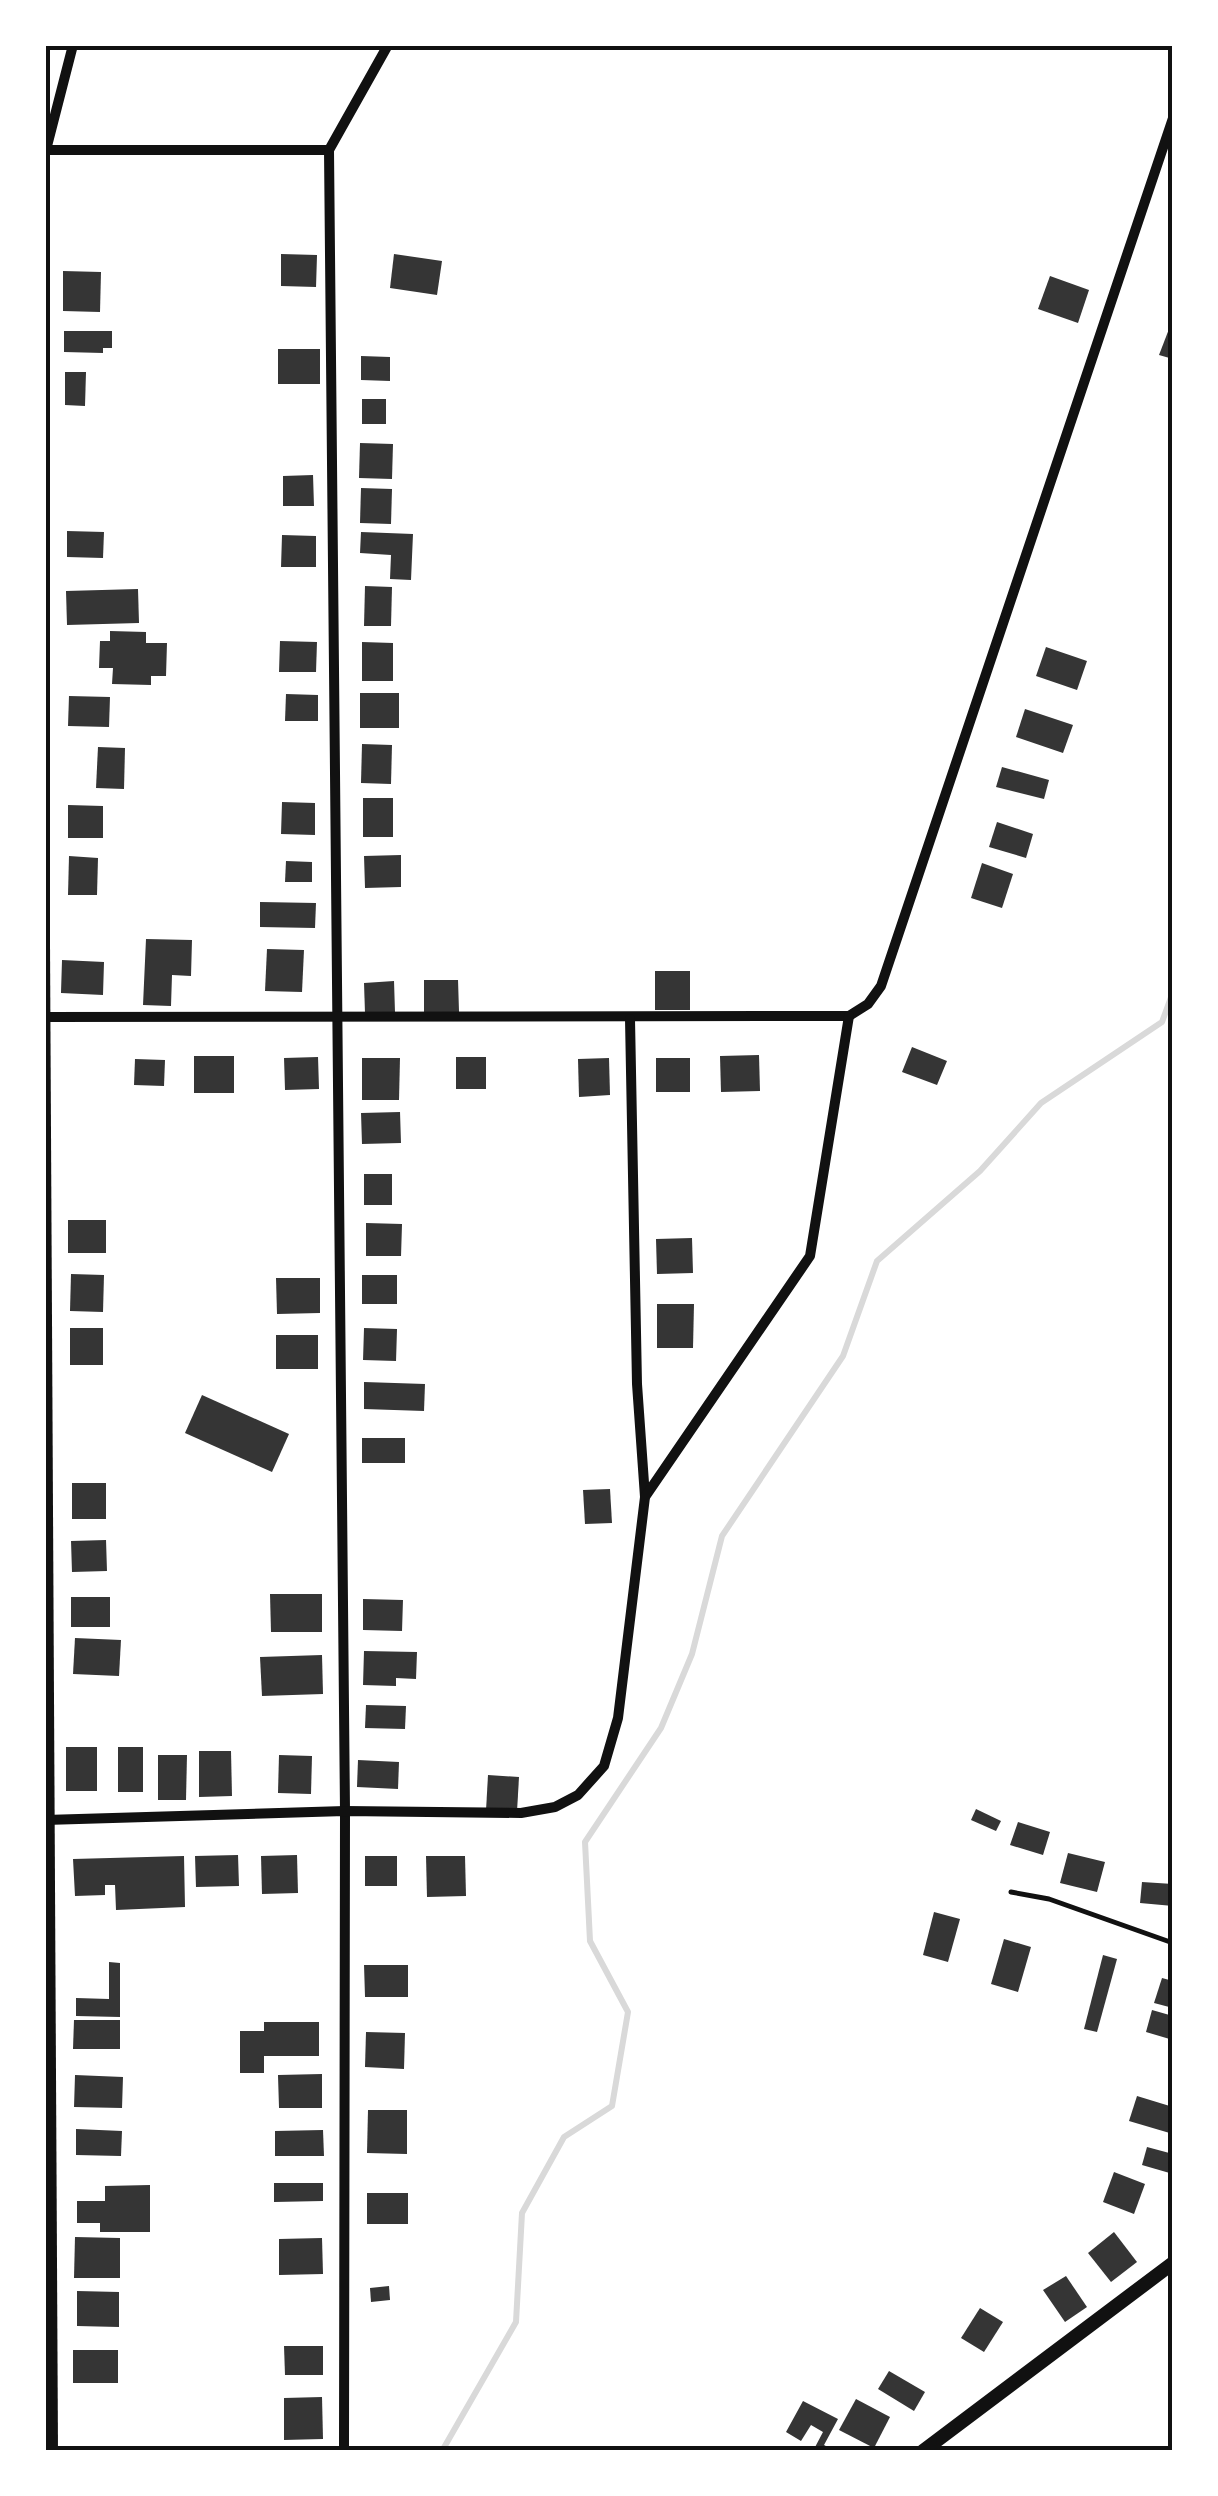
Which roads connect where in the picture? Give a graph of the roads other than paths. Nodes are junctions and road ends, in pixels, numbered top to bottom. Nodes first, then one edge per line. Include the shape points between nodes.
1 (73, 45) edge
2 (388, 45) edge
3 (1173, 118) edge
4 (46, 150) edge
5 (329, 150) junction
6 (45, 943) edge
7 (337, 1015) junction
8 (849, 1016) junction
9 (46, 1017) edge
10 (630, 1018) junction
11 (645, 1497) junction
12 (346, 1811) junction
13 (46, 1820) edge
14 (1011, 1892) dead end
15 (1173, 1943) edge
16 (1173, 2263) edge
17 (53, 2451) edge
18 (344, 2451) edge
19 (923, 2451) edge

1 - 4 street
2 - 5 street
3 - 8 street via 881,986
4 - 5 street
5 - 7 street
6 - 9 street
7 - 9 street
7 - 10 street
7 - 12 street
8 - 10 street
8 - 11 street via 810,1256
9 - 13 street
10 - 11 street via 636,1384
11 - 12 street via 618,1718 604,1766 578,1794 521,1814
12 - 13 street
12 - 18 street
13 - 17 street
14 - 15 lane
16 - 19 main road

